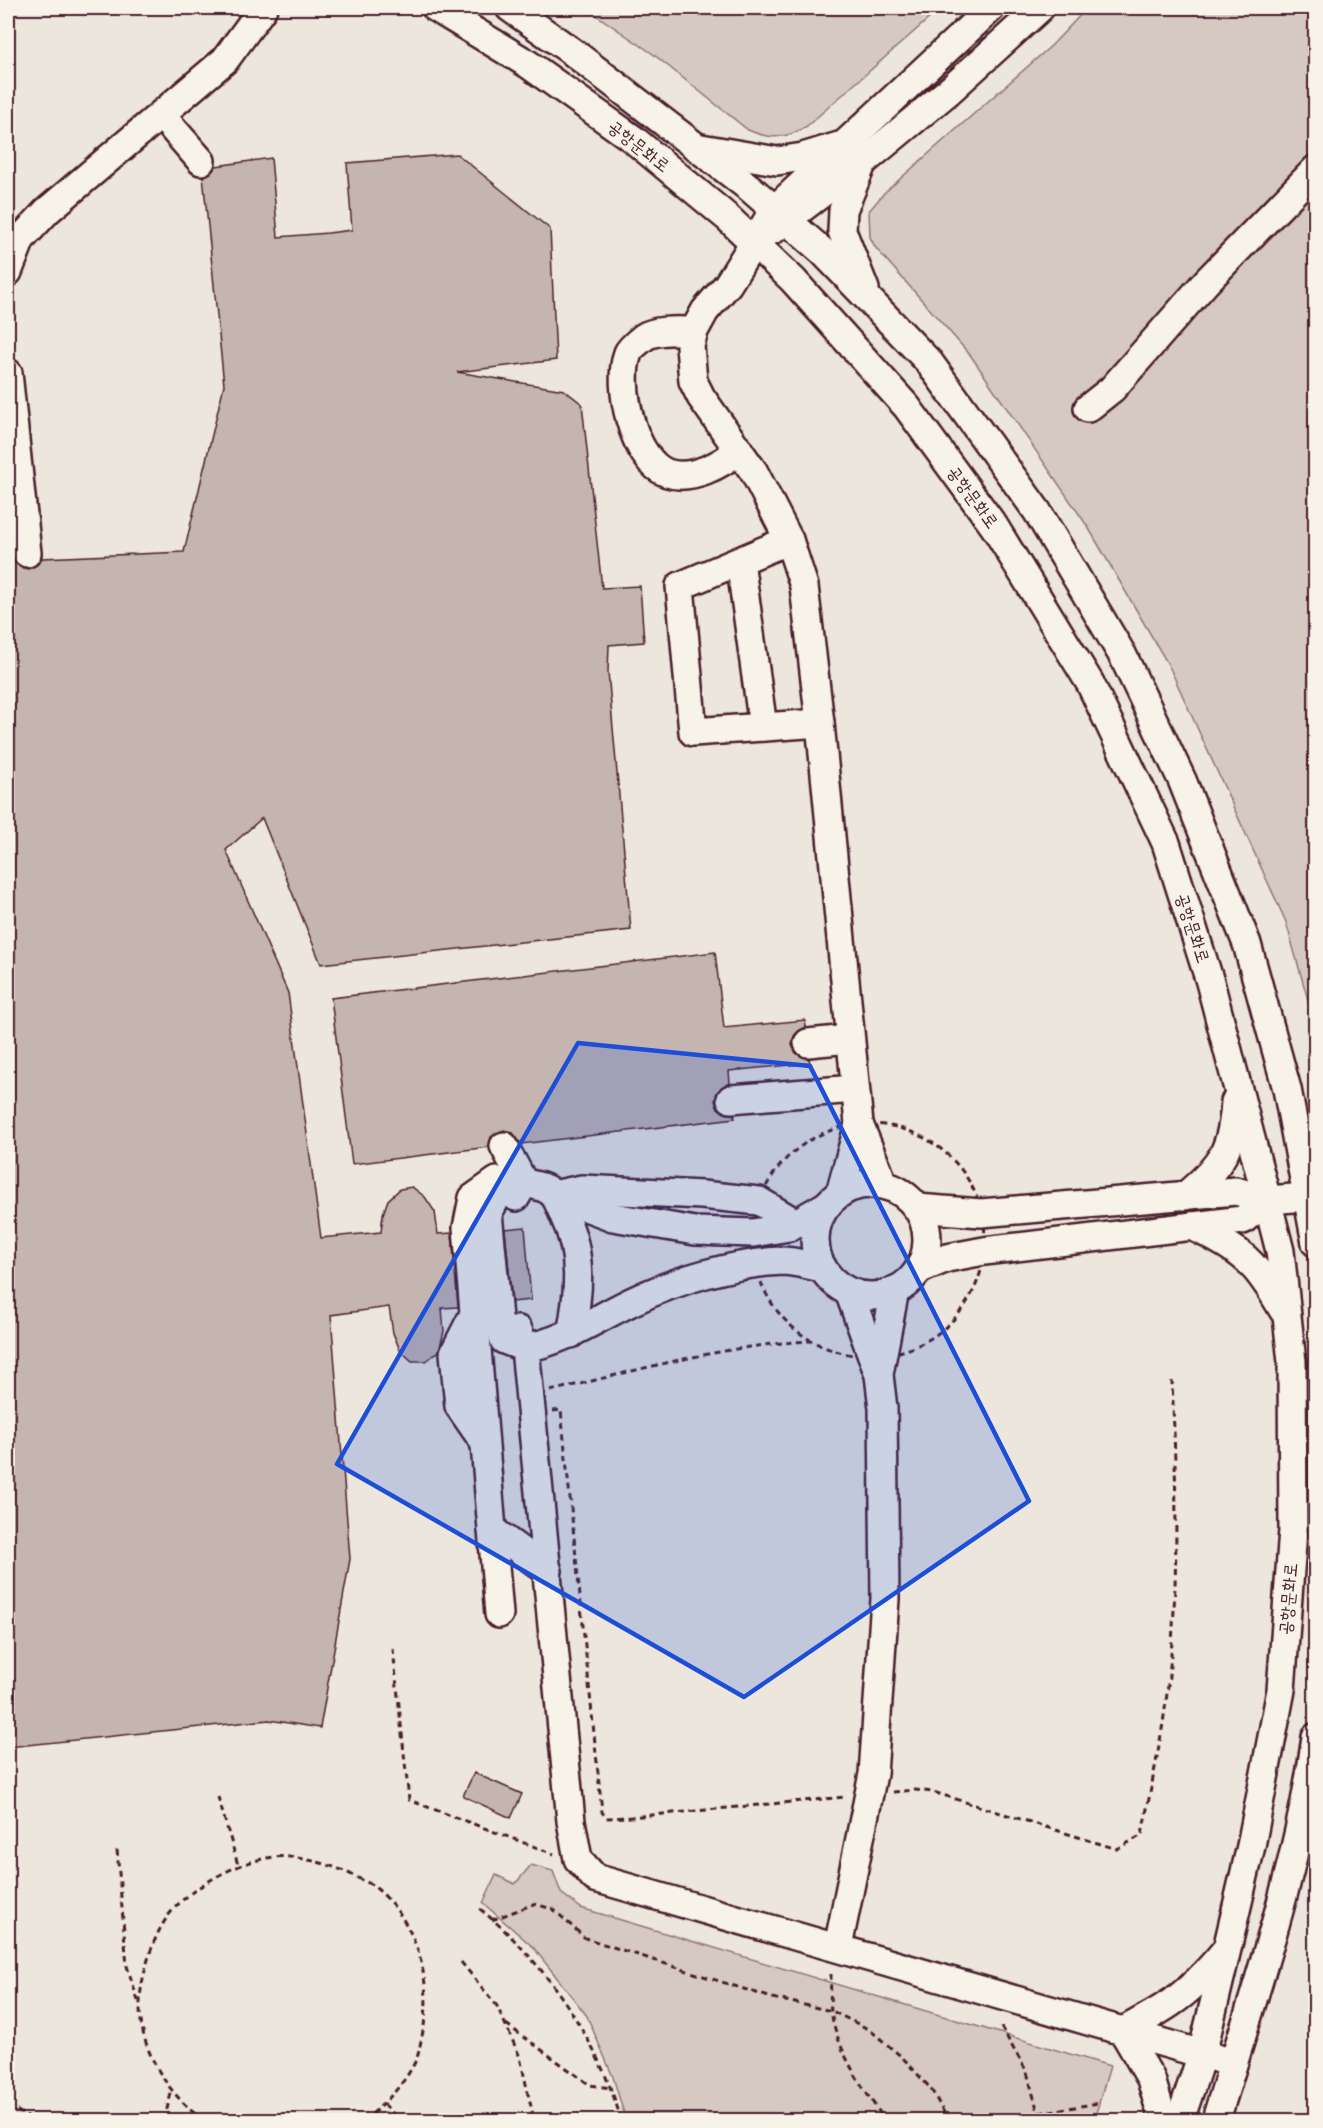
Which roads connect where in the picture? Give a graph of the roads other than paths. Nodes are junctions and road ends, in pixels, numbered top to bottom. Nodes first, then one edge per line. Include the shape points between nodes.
1 (263, 8) edge
2 (436, 8) edge
3 (510, 8) edge
4 (992, 8) edge
5 (1040, 8) edge
6 (161, 115) junction
7 (696, 147) junction
8 (854, 153) junction
9 (201, 160) dead end
10 (1316, 169) edge
11 (780, 216) junction
12 (755, 242) junction
13 (8, 272) edge
14 (870, 301) junction
15 (694, 331) junction
16 (8, 373) edge
17 (14, 404) edge
18 (1088, 408) dead end
19 (739, 450) junction
20 (789, 540) junction
21 (27, 553) dead end
22 (740, 561) junction
23 (820, 723) junction
24 (763, 727) junction
25 (849, 1039) junction
26 (808, 1043) dead end
27 (1236, 1080) junction
28 (855, 1089) junction
29 (731, 1099) dead end
30 (859, 1124) junction
31 (504, 1146) dead end
32 (524, 1183) junction
33 (884, 1185) junction
34 (554, 1195) junction
35 (1185, 1196) junction
36 (1308, 1197) junction
37 (834, 1199) junction
38 (1268, 1200) junction
39 (917, 1208) junction
40 (796, 1223) junction
41 (1192, 1226) junction
42 (1316, 1243) edge
43 (823, 1268) junction
44 (918, 1270) junction
45 (895, 1290) junction
46 (849, 1292) junction
47 (474, 1312) junction
48 (1287, 1317) junction
49 (571, 1334) junction
50 (525, 1348) junction
51 (878, 1362) junction
52 (501, 1537) junction
53 (548, 1571) junction
54 (499, 1614) dead end
55 (1316, 1737) edge
56 (838, 1947) junction
57 (1227, 1949) junction
58 (1123, 2031) junction
59 (1202, 2054) junction
60 (1233, 2064) junction
61 (1163, 2121) edge
62 (1180, 2121) edge
63 (1216, 2121) edge

1 - 6 street via 225,60
2 - 12 street, 공항문화로 via 528,64 633,139
3 - 7 street, 공항문화로
4 - 8 street
5 - 8 street via 950,90
6 - 9 street
6 - 13 street via 47,211 21,239
7 - 8 street via 777,161
7 - 11 street, 공항문화로
8 - 11 street
8 - 14 street via 842,231
10 - 18 street via 1206,282 1112,390
11 - 12 street
11 - 14 street, 공항문화로 via 822,251
12 - 15 street
12 - 27 street, 공항문화로 via 907,407 994,526 1090,683 1166,843
14 - 36 street, 공항문화로 via 929,362 1037,511 1123,656 1182,780 1247,944 1287,1089
15 - 19 street via 690,363 693,381 710,412
15 - 19 street via 646,335 628,351 623,378 625,406 636,436 653,463 666,473 684,476 723,464
16 - 17 street
17 - 21 street
19 - 20 street
20 - 22 street
20 - 23 street via 804,586
22 - 24 street
22 - 24 street via 680,586 693,732 724,741
23 - 24 street
23 - 25 street
25 - 26 street
25 - 28 street
27 - 35 street via 1233,1134 1225,1156 1210,1176
27 - 38 street, 공항문화로
28 - 29 street
28 - 30 street
30 - 33 street
30 - 37 street
31 - 32 street
32 - 34 street via 545,1188
32 - 47 street via 497,1182 473,1198 467,1228
32 - 50 street via 505,1215 516,1324
33 - 37 street via 854,1186
33 - 39 street via 908,1198
34 - 40 street via 614,1217 695,1231 753,1233
34 - 40 street via 582,1190 759,1201
34 - 49 street via 569,1225 577,1256 579,1292
35 - 38 street via 1236,1191
35 - 39 street via 981,1213
36 - 38 street
36 - 42 street, 공항문화로
37 - 40 street
37 - 43 street via 819,1220 815,1236
38 - 41 street via 1243,1220
38 - 48 street, 공항문화로 via 1280,1251
39 - 44 street via 927,1239
41 - 44 street via 984,1251 947,1258
41 - 48 street via 1245,1256
43 - 46 street
43 - 49 street via 784,1261 684,1281 634,1300
44 - 45 street
45 - 46 street via 872,1295
45 - 51 street
46 - 51 street
47 - 52 street via 485,1444
47 - 52 street via 491,1371
48 - 57 street, 공항문화로 via 1292,1362 1293,1530 1281,1690
49 - 50 street
50 - 53 street
51 - 56 street via 885,1599 873,1774
52 - 53 street
52 - 54 street
53 - 56 street via 571,1821 578,1859 595,1878
55 - 60 street via 1309,1783 1274,1928
56 - 58 street
57 - 58 street via 1195,1986 1171,2005
57 - 59 street, 공항문화로
58 - 59 street
58 - 61 street via 1151,2079
59 - 60 street
59 - 62 street, 공항문화로
60 - 63 street

